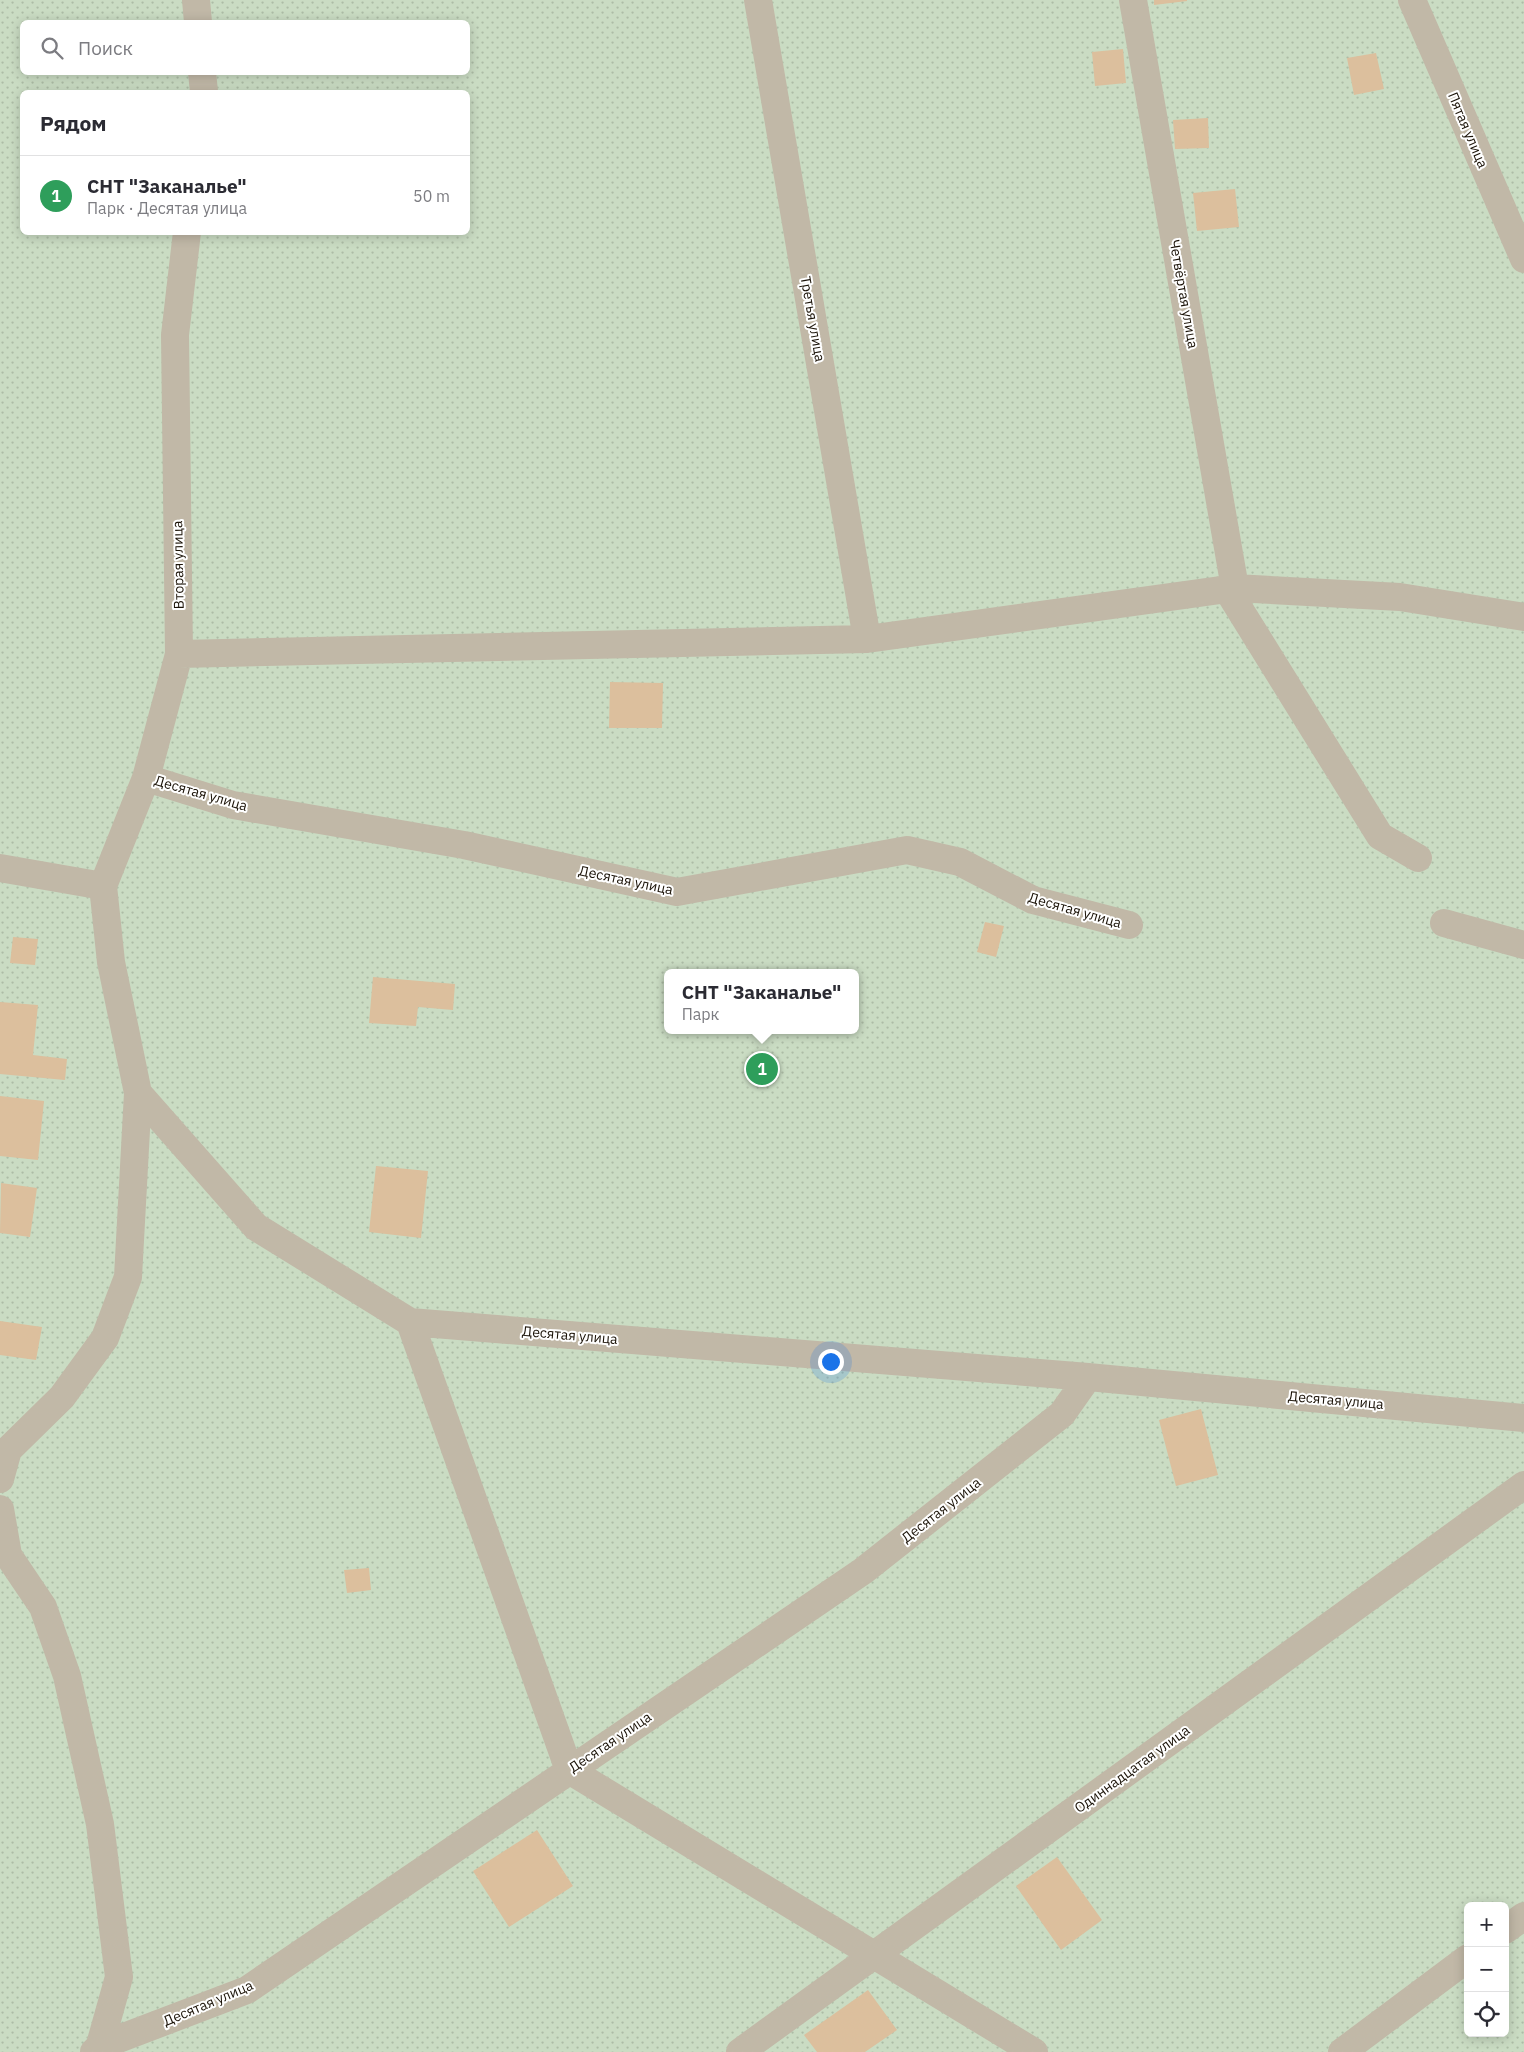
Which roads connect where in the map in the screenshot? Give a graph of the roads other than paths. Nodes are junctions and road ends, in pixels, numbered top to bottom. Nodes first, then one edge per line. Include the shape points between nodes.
1 (196, 0) edge
2 (758, 0) edge
3 (1132, 0) edge
4 (1412, 0) edge
5 (198, 20) edge
6 (202, 75) edge
7 (204, 90) edge
8 (187, 235) edge
9 (1524, 259) edge
10 (1231, 589) junction
11 (1524, 617) edge
12 (867, 639) junction
13 (179, 654) junction
14 (146, 778) junction
15 (1418, 858) dead end
16 (0, 868) edge
17 (103, 886) junction
18 (1444, 923) dead end
19 (1129, 925) dead end
20 (1524, 945) edge
21 (138, 1093) junction
22 (410, 1322) junction
23 (1088, 1377) junction
24 (1524, 1418) edge
25 (0, 1479) edge
26 (1524, 1485) edge
27 (0, 1509) edge
28 (569, 1770) junction
29 (1524, 1916) edge
30 (1509, 1927) edge
31 (874, 1955) junction
32 (1464, 1961) edge
33 (97, 2050) edge
34 (740, 2052) edge
35 (1034, 2052) edge
36 (1342, 2052) edge

1 - 5 street
2 - 12 street, Третья улица
3 - 10 street, Четвёртая улица
4 - 9 street, Пятая улица
6 - 7 street
8 - 13 street, Вторая улица via 175,335
10 - 11 street via 1400,597
10 - 12 street
10 - 15 street via 1380,836
12 - 13 street
13 - 14 street, Вторая улица
14 - 17 street, Вторая улица
14 - 19 street, Десятая улица via 233,805 464,845 676,892 907,850 960,862 1033,900
16 - 17 street
17 - 21 street via 111,962
18 - 20 street
21 - 22 street via 256,1227
21 - 25 street via 128,1277 105,1338 62,1397 8,1450
22 - 23 street, Десятая улица
22 - 28 street
23 - 24 street, Десятая улица
23 - 28 street, Десятая улица via 1062,1414 863,1571
26 - 31 street, Одиннадцатая улица
27 - 33 street via 8,1555 43,1606 67,1676 100,1824 119,1977
28 - 31 street
28 - 33 street, Десятая улица via 247,1990
29 - 30 street
31 - 34 street, Одиннадцатая улица
31 - 35 street
32 - 36 street

